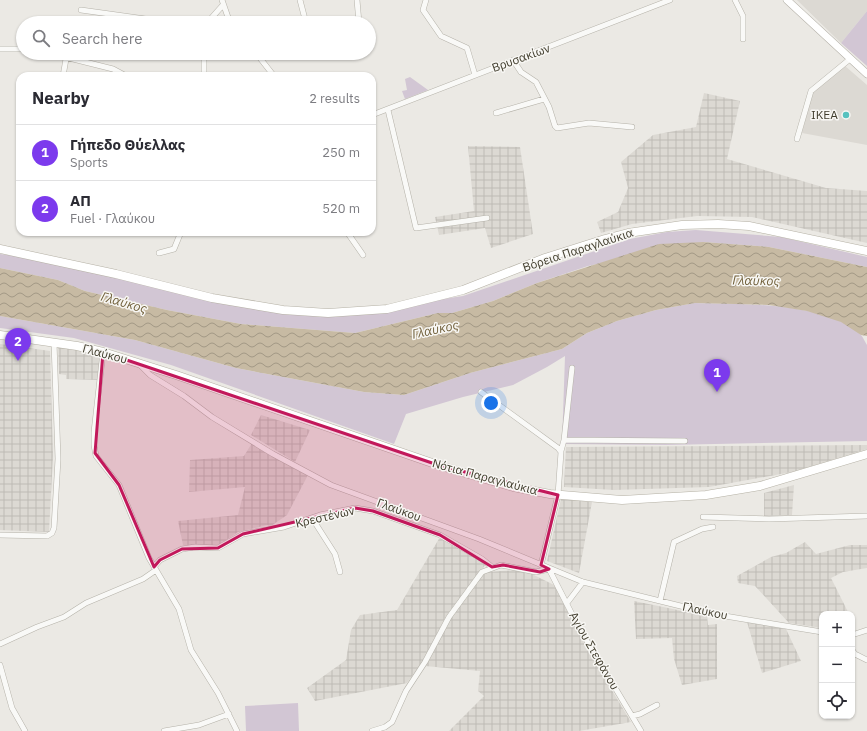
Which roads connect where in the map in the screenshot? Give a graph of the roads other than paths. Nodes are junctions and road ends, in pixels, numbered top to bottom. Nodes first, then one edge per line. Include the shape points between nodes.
1 (300, 0) edge
2 (357, 0) edge
3 (426, 0) edge
4 (670, 0) edge
5 (735, 0) edge
6 (787, 0) edge
7 (223, 2) edge
8 (81, 10) dead end
9 (124, 16) edge
10 (212, 16) edge
11 (228, 16) edge
12 (304, 16) edge
13 (358, 16) edge
14 (743, 39) dead end
15 (0, 49) edge
16 (16, 49) edge
17 (850, 59) junction
18 (66, 60) edge
19 (71, 60) edge
20 (204, 60) edge
21 (261, 60) edge
22 (513, 60) junction
23 (64, 72) edge
24 (119, 72) edge
25 (204, 72) edge
26 (271, 72) edge
27 (867, 74) edge
28 (475, 75) junction
29 (544, 99) junction
30 (388, 110) junction
31 (496, 113) dead end
32 (376, 114) edge
33 (632, 127) dead end
34 (797, 139) dead end
35 (487, 218) dead end
36 (179, 236) edge
37 (350, 236) edge
38 (0, 249) edge
39 (867, 251) edge
40 (159, 253) dead end
41 (363, 255) dead end
42 (0, 335) edge
43 (54, 342) junction
44 (103, 352) junction
45 (136, 362) junction
46 (572, 368) dead end
47 (481, 392) dead end
48 (564, 440) junction
49 (685, 441) dead end
50 (561, 451) junction
51 (867, 454) edge
52 (558, 495) junction
53 (867, 516) edge
54 (703, 517) dead end
55 (312, 518) junction
56 (713, 527) dead end
57 (0, 535) edge
58 (541, 565) junction
59 (492, 567) junction
60 (155, 568) junction
61 (549, 569) junction
62 (340, 572) dead end
63 (582, 582) junction
64 (660, 601) junction
65 (567, 603) junction
66 (867, 630) edge
67 (819, 632) edge
68 (855, 634) edge
69 (0, 644) edge
70 (855, 654) edge
71 (867, 660) edge
72 (0, 665) edge
73 (657, 705) dead end
74 (229, 714) junction
75 (632, 716) junction
76 (25, 731) edge
77 (164, 731) edge
78 (237, 731) edge
79 (372, 731) edge
80 (641, 731) edge

1 - 12 street
2 - 13 street
3 - 28 street via 423,10 441,36 467,48
4 - 22 street, Βρυσακίων
5 - 14 street via 743,16
6 - 17 main road
7 - 10 street
7 - 11 street
8 - 9 street
15 - 16 street
17 - 27 main road
17 - 34 street via 811,91
18 - 23 street
19 - 24 street
20 - 25 street
21 - 26 street
22 - 28 street, Βρυσακίων
22 - 29 street via 521,72 536,82
28 - 30 street, Βρυσακίων
29 - 31 street
29 - 33 street via 558,128 589,123
30 - 32 street, Βρυσακίων
30 - 35 street via 416,228
36 - 40 street via 174,249
37 - 41 street
38 - 39 main road, Βόρεια Παραγλαύκια via 212,298 276,309 328,313 387,309 462,290 545,258 605,239 682,225 749,226
42 - 43 main road, Γλαύκου
43 - 44 main road, Γλαύκου
43 - 57 street via 58,459 54,528 47,536
44 - 45 main road, Γλαύκου
44 - 60 street via 94,432 95,453 119,485
45 - 52 main road, Νότια Παραγλαύκια via 442,466 513,487
45 - 58 street, Γλαύκου via 150,376 184,396 212,417 321,481 480,538
46 - 48 street
47 - 50 street
48 - 49 street
48 - 50 street
50 - 52 street
51 - 52 main road, Νότια Παραγλαύκια via 760,486 706,495 622,500
52 - 58 street
53 - 54 street via 769,519
55 - 59 street, Κρεστένων via 356,508 373,510 440,535
55 - 60 street, Κρεστένων via 284,527 243,534 218,548 195,547 178,550 160,560
55 - 62 street via 335,554
56 - 64 street via 702,529 674,542
58 - 61 street, Γλαύκου
59 - 61 street via 512,566 536,572
59 - 79 street via 482,572 449,617 406,691 392,722
60 - 69 street, Κρεστένων via 143,578 86,603 61,619 36,627
60 - 74 street via 180,612 191,650
61 - 63 street, Γλαύκου
61 - 65 street, Αγίου Στεφάνου
63 - 64 street, Γλαύκου
63 - 65 street
64 - 67 street, Γλαύκου via 713,614
65 - 75 street, Αγίου Στεφάνου
66 - 68 street
70 - 71 street
72 - 76 street via 12,708
73 - 75 street
74 - 77 street via 199,725
74 - 78 street
75 - 80 street, Αγίου Στεφάνου

